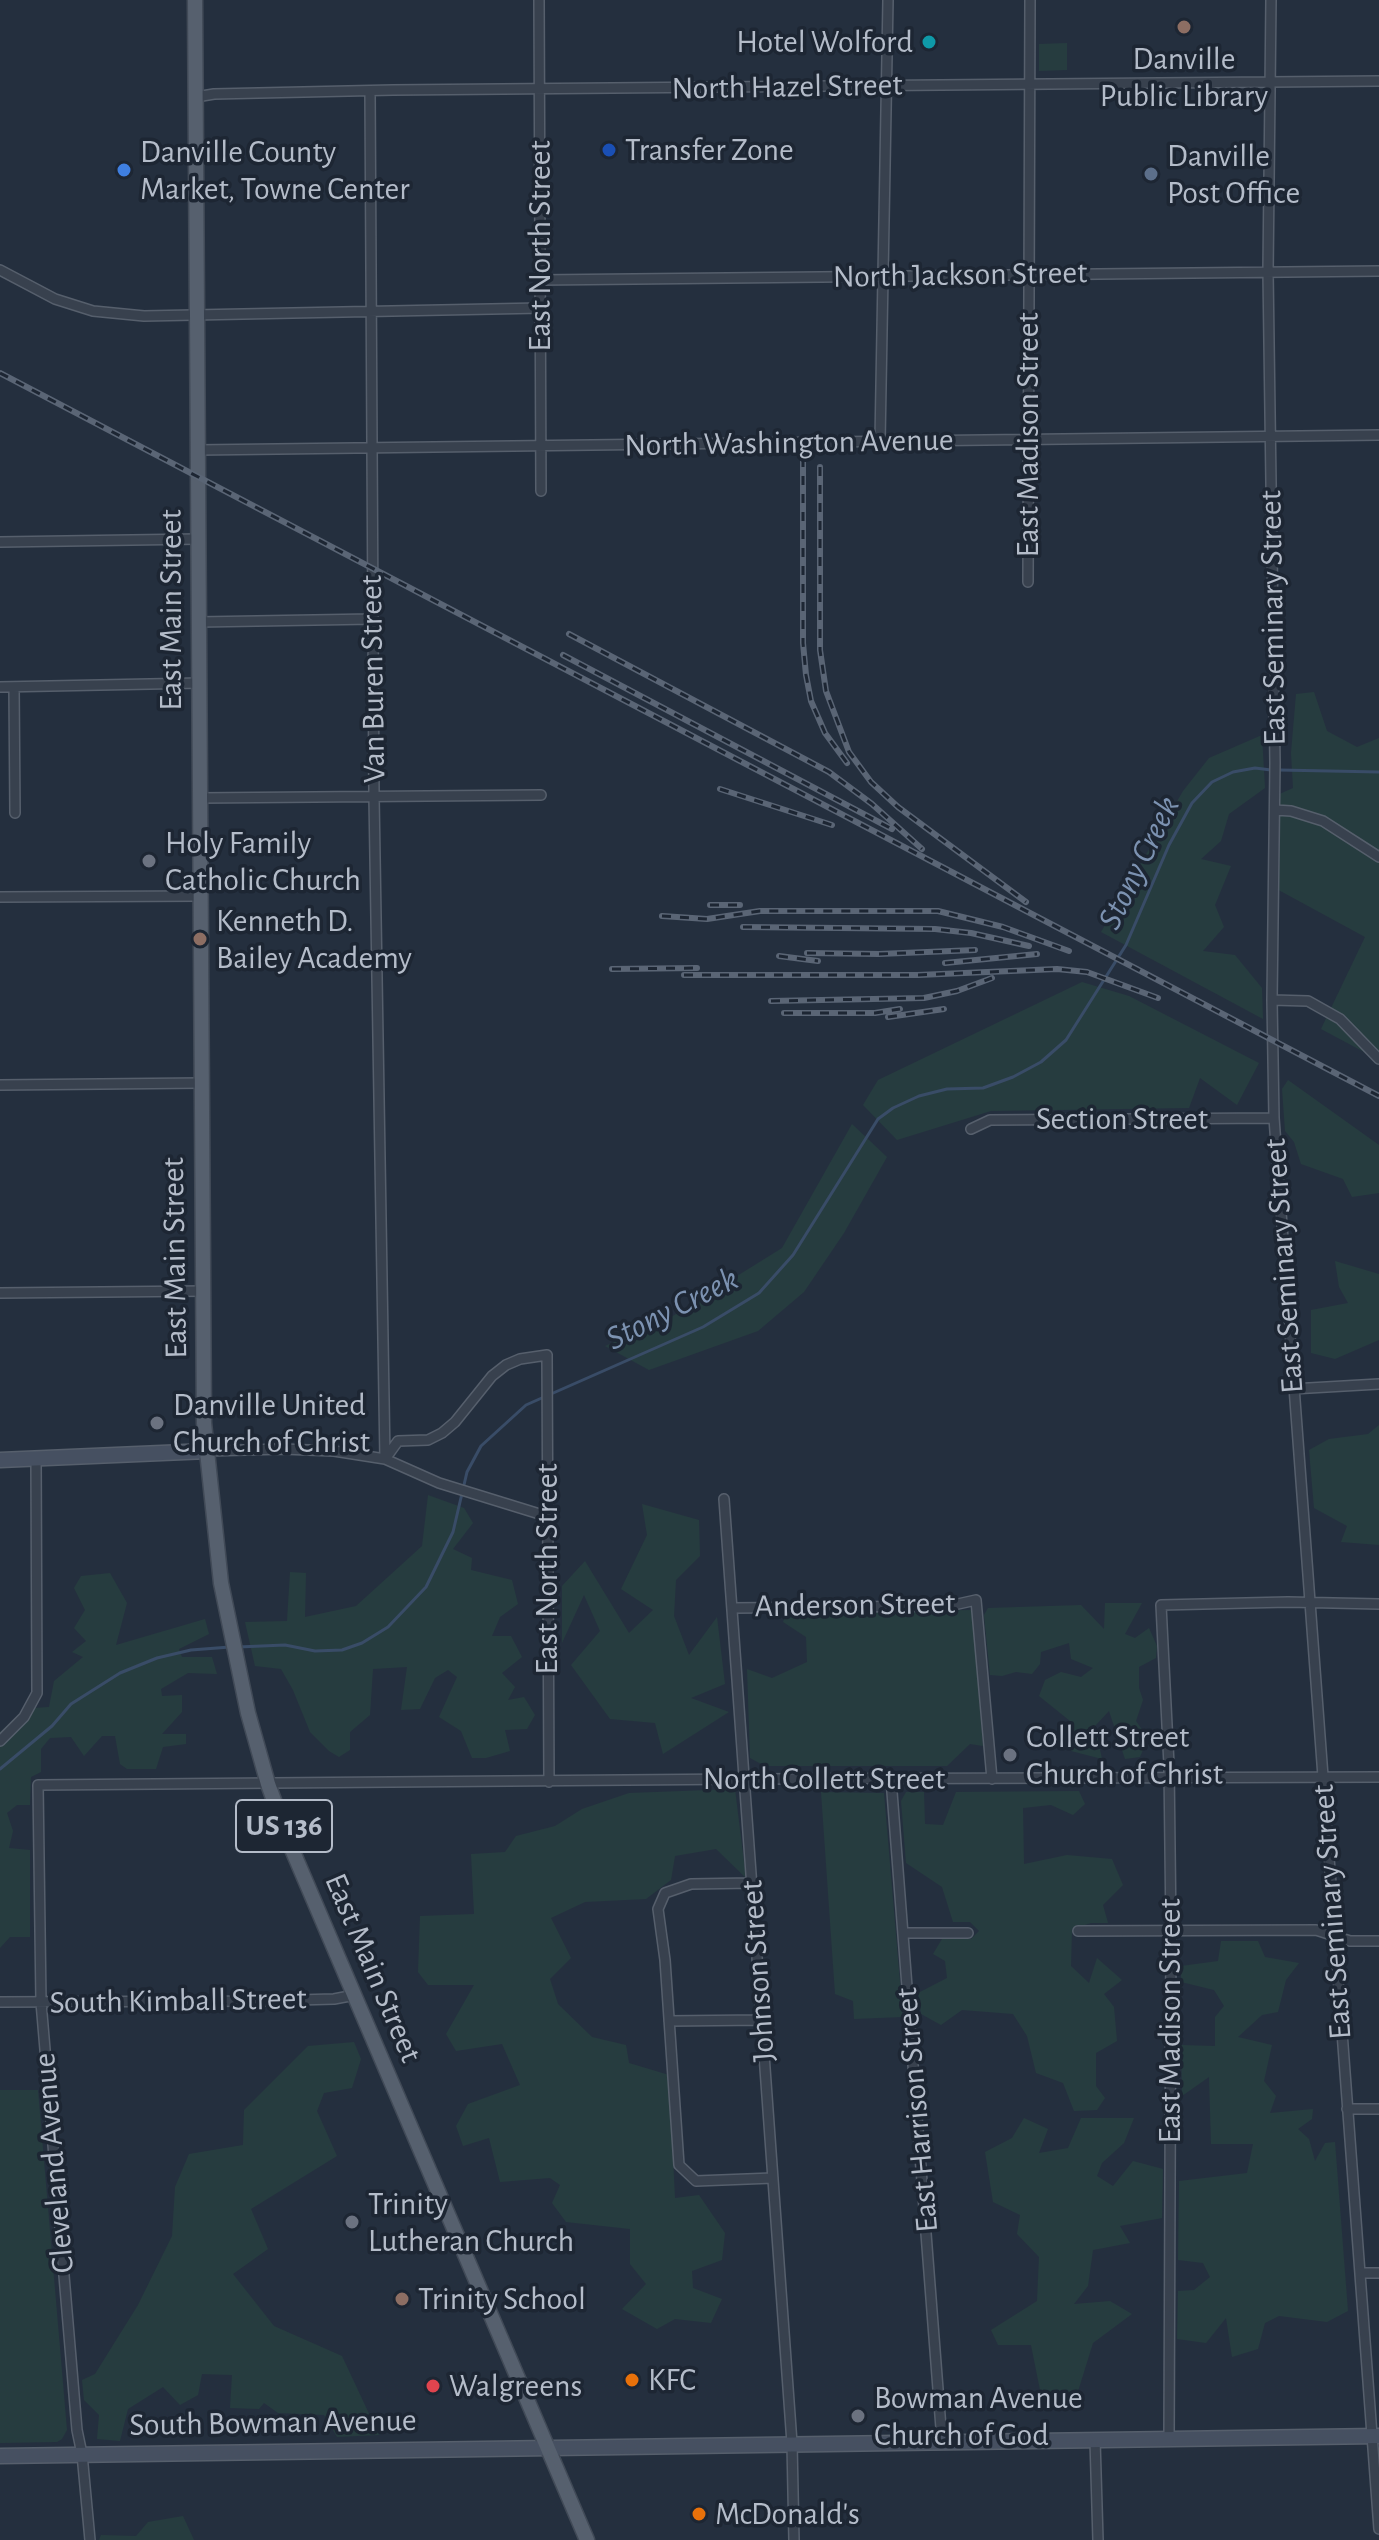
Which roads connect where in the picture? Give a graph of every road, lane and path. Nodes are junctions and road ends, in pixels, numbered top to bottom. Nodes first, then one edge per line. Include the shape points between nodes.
1 (195, 0) edge
2 (539, 0) edge
3 (888, 0) edge
4 (1030, 0) edge
5 (1271, 0) edge
6 (1379, 81) edge
7 (1271, 83) junction
8 (886, 85) junction
9 (1030, 85) junction
10 (540, 89) junction
11 (370, 91) junction
12 (196, 97) junction
13 (0, 270) edge
14 (1379, 271) edge
15 (1268, 272) junction
16 (1029, 275) junction
17 (883, 276) junction
18 (541, 280) junction
19 (541, 308) junction
20 (371, 312) junction
21 (198, 314) junction
22 (1379, 435) edge
23 (1270, 436) junction
24 (1028, 440) junction
25 (880, 441) junction
26 (541, 445) junction
27 (371, 446) junction
28 (198, 450) junction
29 (541, 491) dead end
30 (198, 539) junction
31 (0, 542) edge
32 (1028, 582) dead end
33 (372, 619) junction
34 (199, 622) junction
35 (200, 683) junction
36 (0, 687) edge
37 (14, 687) junction
38 (541, 795) dead end
39 (374, 797) junction
40 (200, 798) junction
41 (1275, 810) junction
42 (15, 813) dead end
43 (1379, 857) edge
44 (201, 896) junction
45 (0, 897) edge
46 (1272, 1000) junction
47 (1379, 1059) edge
48 (202, 1083) junction
49 (0, 1085) edge
50 (1274, 1118) junction
51 (971, 1129) dead end
52 (204, 1291) junction
53 (0, 1293) edge
54 (1379, 1384) edge
55 (1292, 1389) junction
56 (208, 1451) junction
57 (36, 1459) junction
58 (385, 1459) junction
59 (0, 1460) edge
60 (724, 1499) dead end
61 (546, 1516) junction
62 (1309, 1604) junction
63 (1379, 1604) edge
64 (733, 1608) junction
65 (0, 1741) edge
66 (1322, 1777) junction
67 (1379, 1777) edge
68 (1169, 1778) junction
69 (744, 1779) junction
70 (891, 1779) junction
71 (992, 1779) junction
72 (549, 1782) junction
73 (268, 1784) junction
74 (38, 1785) joint
75 (752, 1883) junction
76 (1078, 1931) dead end
77 (1171, 1931) junction
78 (903, 1933) junction
79 (968, 1933) dead end
80 (1334, 1936) junction
81 (1379, 1941) edge
82 (355, 1995) junction
83 (0, 2002) edge
84 (41, 2002) junction
85 (761, 2020) junction
86 (669, 2021) junction
87 (1347, 2109) junction
88 (1379, 2109) edge
89 (773, 2178) junction
90 (1360, 2273) junction
91 (1379, 2273) edge
92 (1376, 2436) edge
93 (1169, 2438) junction
94 (1095, 2440) junction
95 (942, 2441) junction
96 (792, 2443) junction
97 (547, 2448) junction
98 (82, 2454) junction
99 (0, 2456) edge
100 (1379, 2529) edge
101 (90, 2540) edge
102 (587, 2540) edge
103 (794, 2540) edge
104 (1098, 2540) edge

1 - 12 main road, East Main Street / US 136
2 - 10 street, East North Street
3 - 8 street
4 - 9 street, East Madison Street
5 - 7 street, East Seminary Street
6 - 7 street, North Hazel Street
7 - 9 street, North Hazel Street
7 - 15 street, East Seminary Street
8 - 9 street, North Hazel Street
8 - 10 street, North Hazel Street
8 - 17 street
9 - 16 street, East Madison Street
10 - 11 street, North Hazel Street
10 - 18 street, East North Street
11 - 12 street, North Hazel Street
11 - 20 street, Van Buren Street
12 - 21 main road, East Main Street / US 136
13 - 21 street via 55,299 93,311
14 - 15 street, North Jackson Street
15 - 16 street, North Jackson Street
15 - 23 street, East Seminary Street
16 - 17 street, North Jackson Street
16 - 24 street, East Madison Street
17 - 18 street, North Jackson Street
17 - 25 street
18 - 19 street, East North Street
19 - 20 street
19 - 26 street, East North Street
20 - 21 street
20 - 27 street, Van Buren Street
21 - 28 main road, East Main Street / US 136
22 - 23 street, North Washington Avenue
23 - 24 street, North Washington Avenue
23 - 41 street, East Seminary Street
24 - 25 street, North Washington Avenue
24 - 32 street, East Madison Street
25 - 26 street, North Washington Avenue
26 - 27 street, North Washington Avenue
26 - 29 street, East North Street
27 - 28 street, North Washington Avenue
27 - 33 street, Van Buren Street
28 - 30 main road, East Main Street / US 136
30 - 31 street
30 - 34 main road, East Main Street / US 136
33 - 34 street
33 - 39 street, Van Buren Street
34 - 35 main road, East Main Street / US 136
35 - 37 street
35 - 40 main road, East Main Street / US 136
36 - 37 street
37 - 42 street
38 - 39 street
39 - 40 street
39 - 58 street, Van Buren Street
40 - 44 main road, East Main Street / US 136
41 - 43 street via 1323,821
41 - 46 street, East Seminary Street
44 - 45 street
44 - 48 main road, East Main Street / US 136
46 - 47 street via 1308,1001 1340,1019
46 - 50 street, East Seminary Street
48 - 49 street
48 - 52 main road, East Main Street / US 136
50 - 51 street, Section Street via 990,1120
50 - 55 street, East Seminary Street
52 - 53 street
52 - 56 main road, East Main Street / US 136
54 - 55 street
55 - 62 street, East Seminary Street
56 - 57 street
56 - 58 street via 321,1450
56 - 73 main road, East Main Street / US 136 via 228,1624
57 - 59 street
57 - 65 street via 37,1693 24,1717
58 - 61 street via 439,1483
58 - 61 street, East North Street via 398,1441 428,1440 442,1433 506,1365 547,1355
60 - 64 street, Johnson Street
61 - 72 street, East North Street
62 - 63 street
62 - 66 street, East Seminary Street
62 - 68 street, East Madison Street via 1161,1605
64 - 69 street, Johnson Street
64 - 71 street, Anderson Street via 949,1606 976,1600
66 - 67 street, North Collett Street
66 - 68 street, North Collett Street
66 - 80 street, East Seminary Street
68 - 71 street, North Collett Street
68 - 77 street, East Madison Street
69 - 70 street, North Collett Street
69 - 72 street, North Collett Street
69 - 75 street, Johnson Street
70 - 71 street, North Collett Street
70 - 78 street, East Harrison Street
72 - 73 street, North Collett Street
73 - 74 street, North Collett Street
73 - 82 main road, East Main Street / US 136
74 - 84 street, Cleveland Avenue
75 - 85 street, Johnson Street
75 - 86 street via 691,1884 665,1893 658,1909
76 - 77 street
77 - 80 street via 1316,1930
77 - 93 street, East Madison Street
78 - 79 street
78 - 95 street, East Harrison Street
80 - 81 street
80 - 87 street, East Seminary Street
82 - 84 street, South Kimball Street via 320,2000
82 - 97 main road, East Main Street / US 136
83 - 84 street, South Kimball Street
84 - 98 street, Cleveland Avenue
85 - 86 street
85 - 89 street, Johnson Street
86 - 89 street via 679,2165 696,2181
87 - 88 street
87 - 90 street, East Seminary Street
89 - 96 street, Johnson Street
90 - 91 street
90 - 92 street, East Seminary Street
92 - 93 street, South Bowman Avenue
92 - 100 street, East Seminary Street
93 - 94 street, South Bowman Avenue
94 - 95 street, South Bowman Avenue
94 - 104 street
95 - 96 street, South Bowman Avenue
96 - 97 street, South Bowman Avenue
96 - 103 street, Johnson Street
97 - 98 street, South Bowman Avenue
97 - 102 main road, East Main Street / US 136
98 - 99 street, South Bowman Avenue
98 - 101 street, Cleveland Avenue

